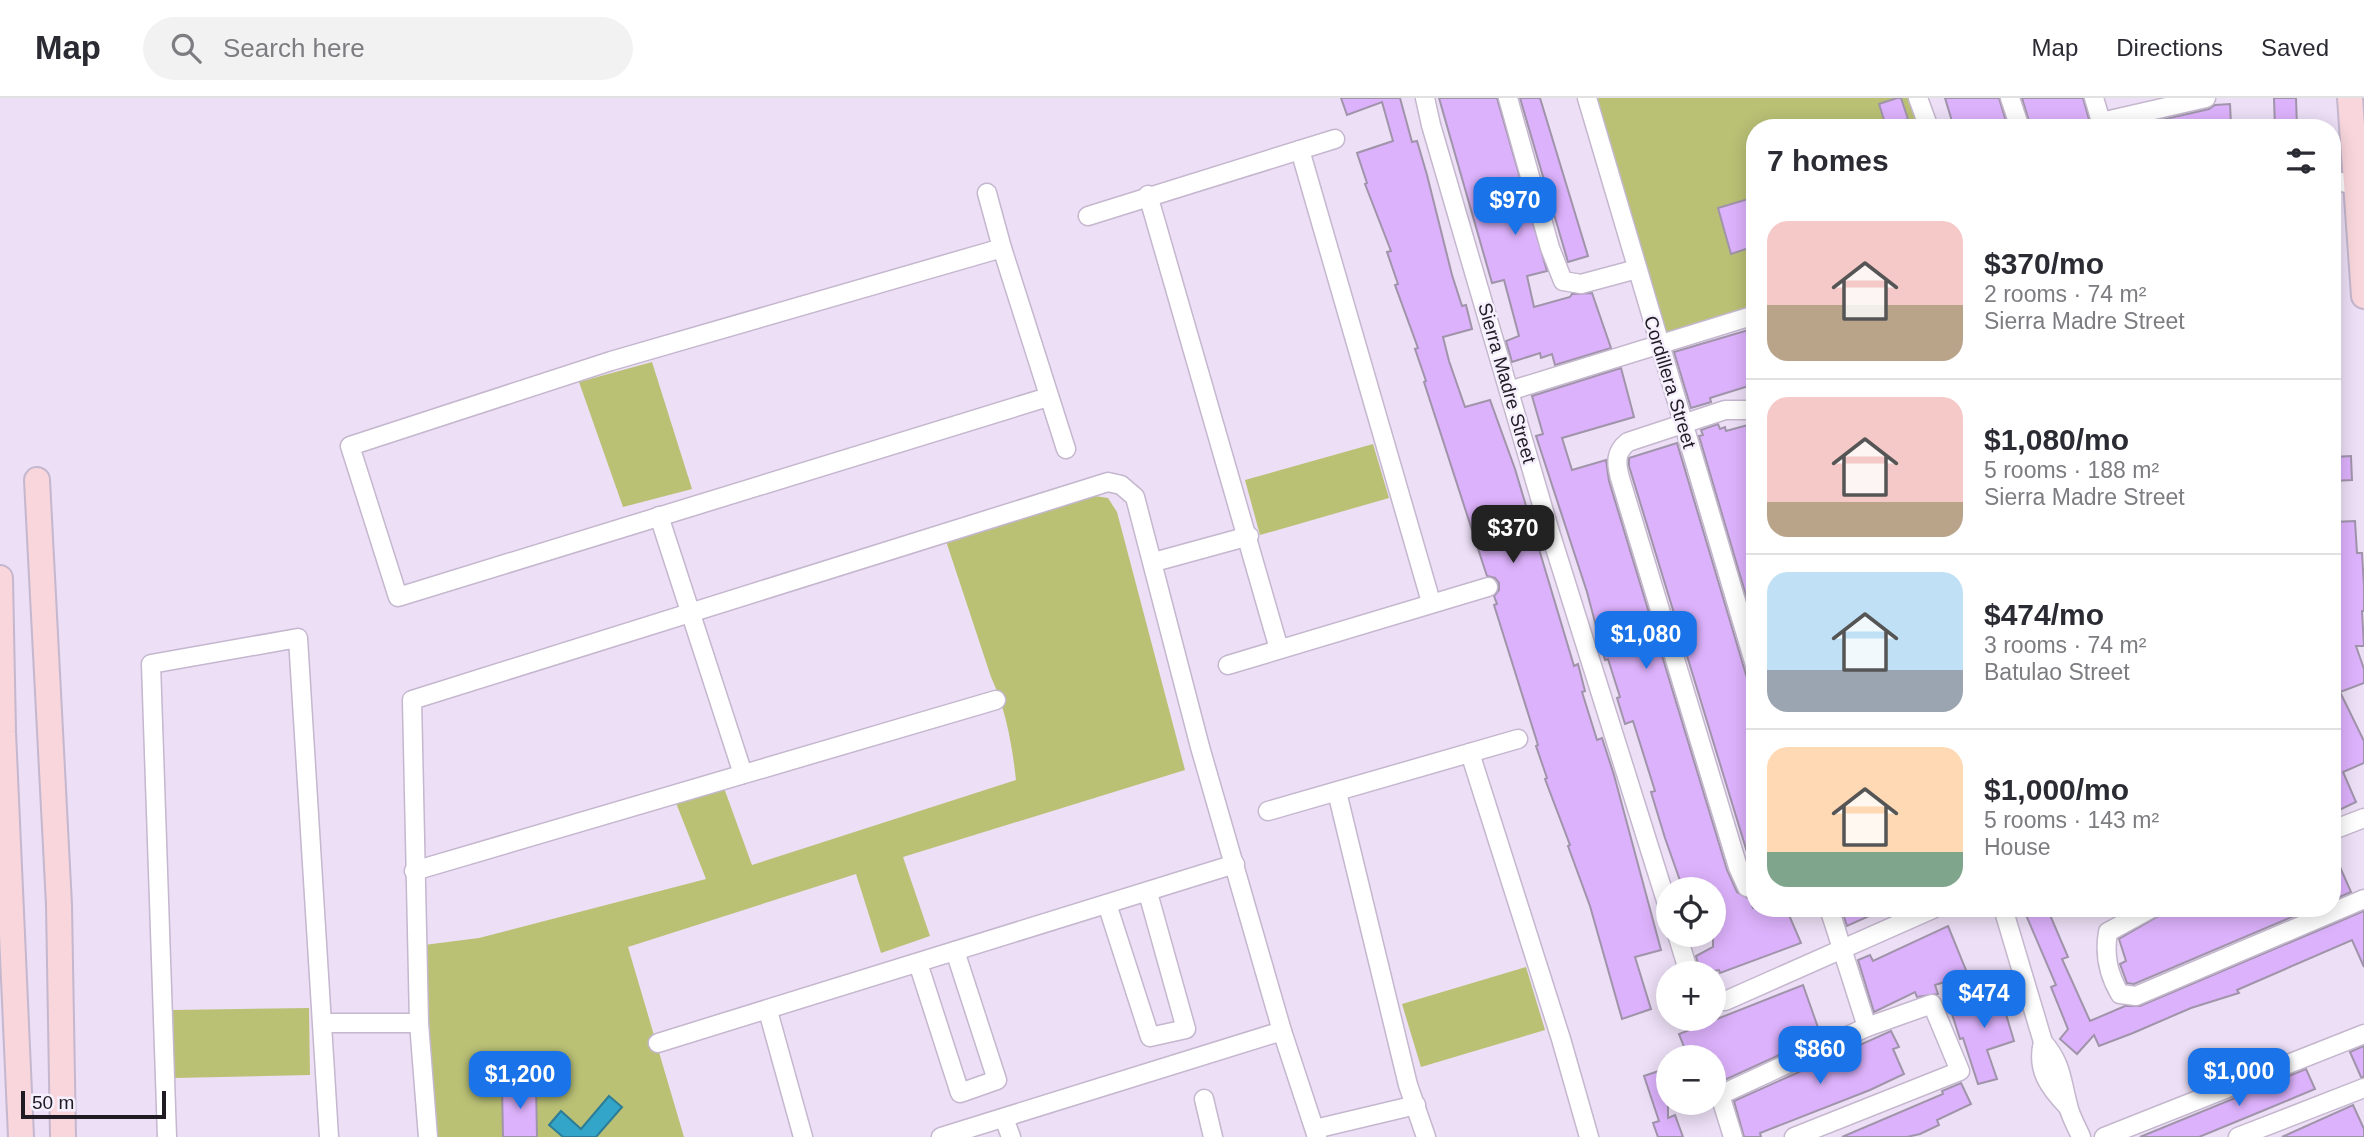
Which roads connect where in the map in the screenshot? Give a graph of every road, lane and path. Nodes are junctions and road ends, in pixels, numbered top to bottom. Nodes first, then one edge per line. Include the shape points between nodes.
1 (1425, 98) edge
2 (1508, 98) edge
3 (1587, 98) edge
4 (1918, 98) edge
5 (2010, 98) edge
6 (2094, 98) edge
7 (2206, 98) edge
8 (2350, 98) edge
9 (1925, 119) edge
10 (2017, 119) edge
11 (2100, 119) edge
12 (2125, 119) edge
13 (1335, 139) dead end
14 (1300, 150) junction
15 (2344, 183) edge
16 (987, 193) dead end
17 (1148, 195) junction
18 (1088, 216) dead end
19 (1002, 248) junction
20 (1637, 269) junction
21 (2364, 296) edge
22 (1746, 317) edge
23 (1659, 346) junction
24 (1509, 391) junction
25 (1048, 397) junction
26 (1746, 410) edge
27 (1683, 424) junction
28 (1066, 449) dead end
29 (37, 480) dead end
30 (659, 516) junction
31 (1249, 536) junction
32 (1154, 562) junction
33 (0, 578) edge
34 (1488, 587) dead end
35 (1431, 602) junction
36 (692, 613) junction
37 (1746, 635) edge
38 (1279, 649) junction
39 (1228, 665) dead end
40 (996, 700) dead end
41 (1518, 739) dead end
42 (1471, 753) junction
43 (743, 774) junction
44 (1337, 792) junction
45 (1268, 811) dead end
46 (2364, 818) edge
47 (2341, 827) edge
48 (1235, 864) junction
49 (414, 871) junction
50 (1659, 877) edge
51 (1746, 883) edge
52 (1148, 893) junction
53 (2364, 899) edge
54 (1107, 904) junction
55 (2341, 909) edge
56 (1832, 917) edge
57 (1916, 917) edge
58 (2006, 917) edge
59 (2136, 917) edge
60 (2322, 917) edge
61 (955, 951) junction
62 (1842, 951) junction
63 (918, 963) junction
64 (1726, 1001) edge
65 (768, 1011) junction
66 (323, 1023) junction
67 (419, 1023) junction
68 (1867, 1027) junction
69 (1282, 1031) junction
70 (2364, 1034) edge
71 (658, 1044) dead end
72 (2364, 1088) edge
73 (1203, 1100) dead end
74 (1416, 1105) junction
75 (1004, 1118) junction
76 (1316, 1133) edge
77 (2249, 1135) edge
78 (21, 1137) edge
79 (63, 1137) edge
80 (167, 1137) edge
81 (329, 1137) edge
82 (428, 1137) edge
83 (803, 1137) edge
84 (941, 1137) edge
85 (1011, 1137) edge
86 (1213, 1137) edge
87 (1426, 1137) edge
88 (1589, 1137) edge
89 (1733, 1137) edge
90 (1794, 1137) edge
91 (2081, 1137) edge
92 (2104, 1137) edge

1 - 24 street, Sierra Madre Street
2 - 20 street via 1563,281 1581,284
3 - 20 street, Cordillera Street
4 - 9 street
5 - 10 street
6 - 11 street
7 - 12 street
8 - 15 street
13 - 14 street
14 - 17 street
14 - 35 street
15 - 21 street
16 - 19 street
17 - 18 street
17 - 31 street
19 - 25 street
19 - 30 street via 611,360 350,446 398,597
20 - 23 street, Cordillera Street
22 - 23 street
23 - 24 street
23 - 27 street, Cordillera Street
24 - 50 street, Sierra Madre Street
25 - 28 street
25 - 30 street
26 - 27 street via 1725,410
27 - 37 street, Cordillera Street
27 - 51 street via 1628,442 1620,448 1617,467
29 - 79 street via 59,905
30 - 36 street
31 - 32 street
31 - 38 street
32 - 36 street via 1135,497 1121,485 1108,482
32 - 48 street
33 - 78 street
34 - 35 street
35 - 38 street
36 - 43 street
36 - 49 street via 412,700
38 - 39 street
40 - 43 street
41 - 42 street
42 - 44 street
42 - 88 street
43 - 49 street
44 - 45 street
44 - 74 street
46 - 47 street
48 - 52 street
48 - 69 street
49 - 67 street
52 - 54 street
52 - 54 street via 1186,1029 1150,1037
53 - 55 street
54 - 61 street
56 - 62 street
57 - 62 street
58 - 91 street via 2043,1042 2054,1054
59 - 60 street via 2108,932 2104,952 2120,994 2136,996
61 - 63 street
61 - 63 street via 997,1080 961,1093
62 - 64 street
62 - 68 street
63 - 65 street
65 - 71 street
65 - 83 street
66 - 67 street
66 - 80 street via 298,638 151,663
66 - 81 street
67 - 82 street
68 - 89 street via 1720,1095
68 - 90 street via 1932,1004 1960,1070
69 - 75 street
69 - 76 street
70 - 92 street
72 - 77 street
73 - 86 street
74 - 76 street
74 - 87 street
75 - 84 street
75 - 85 street

